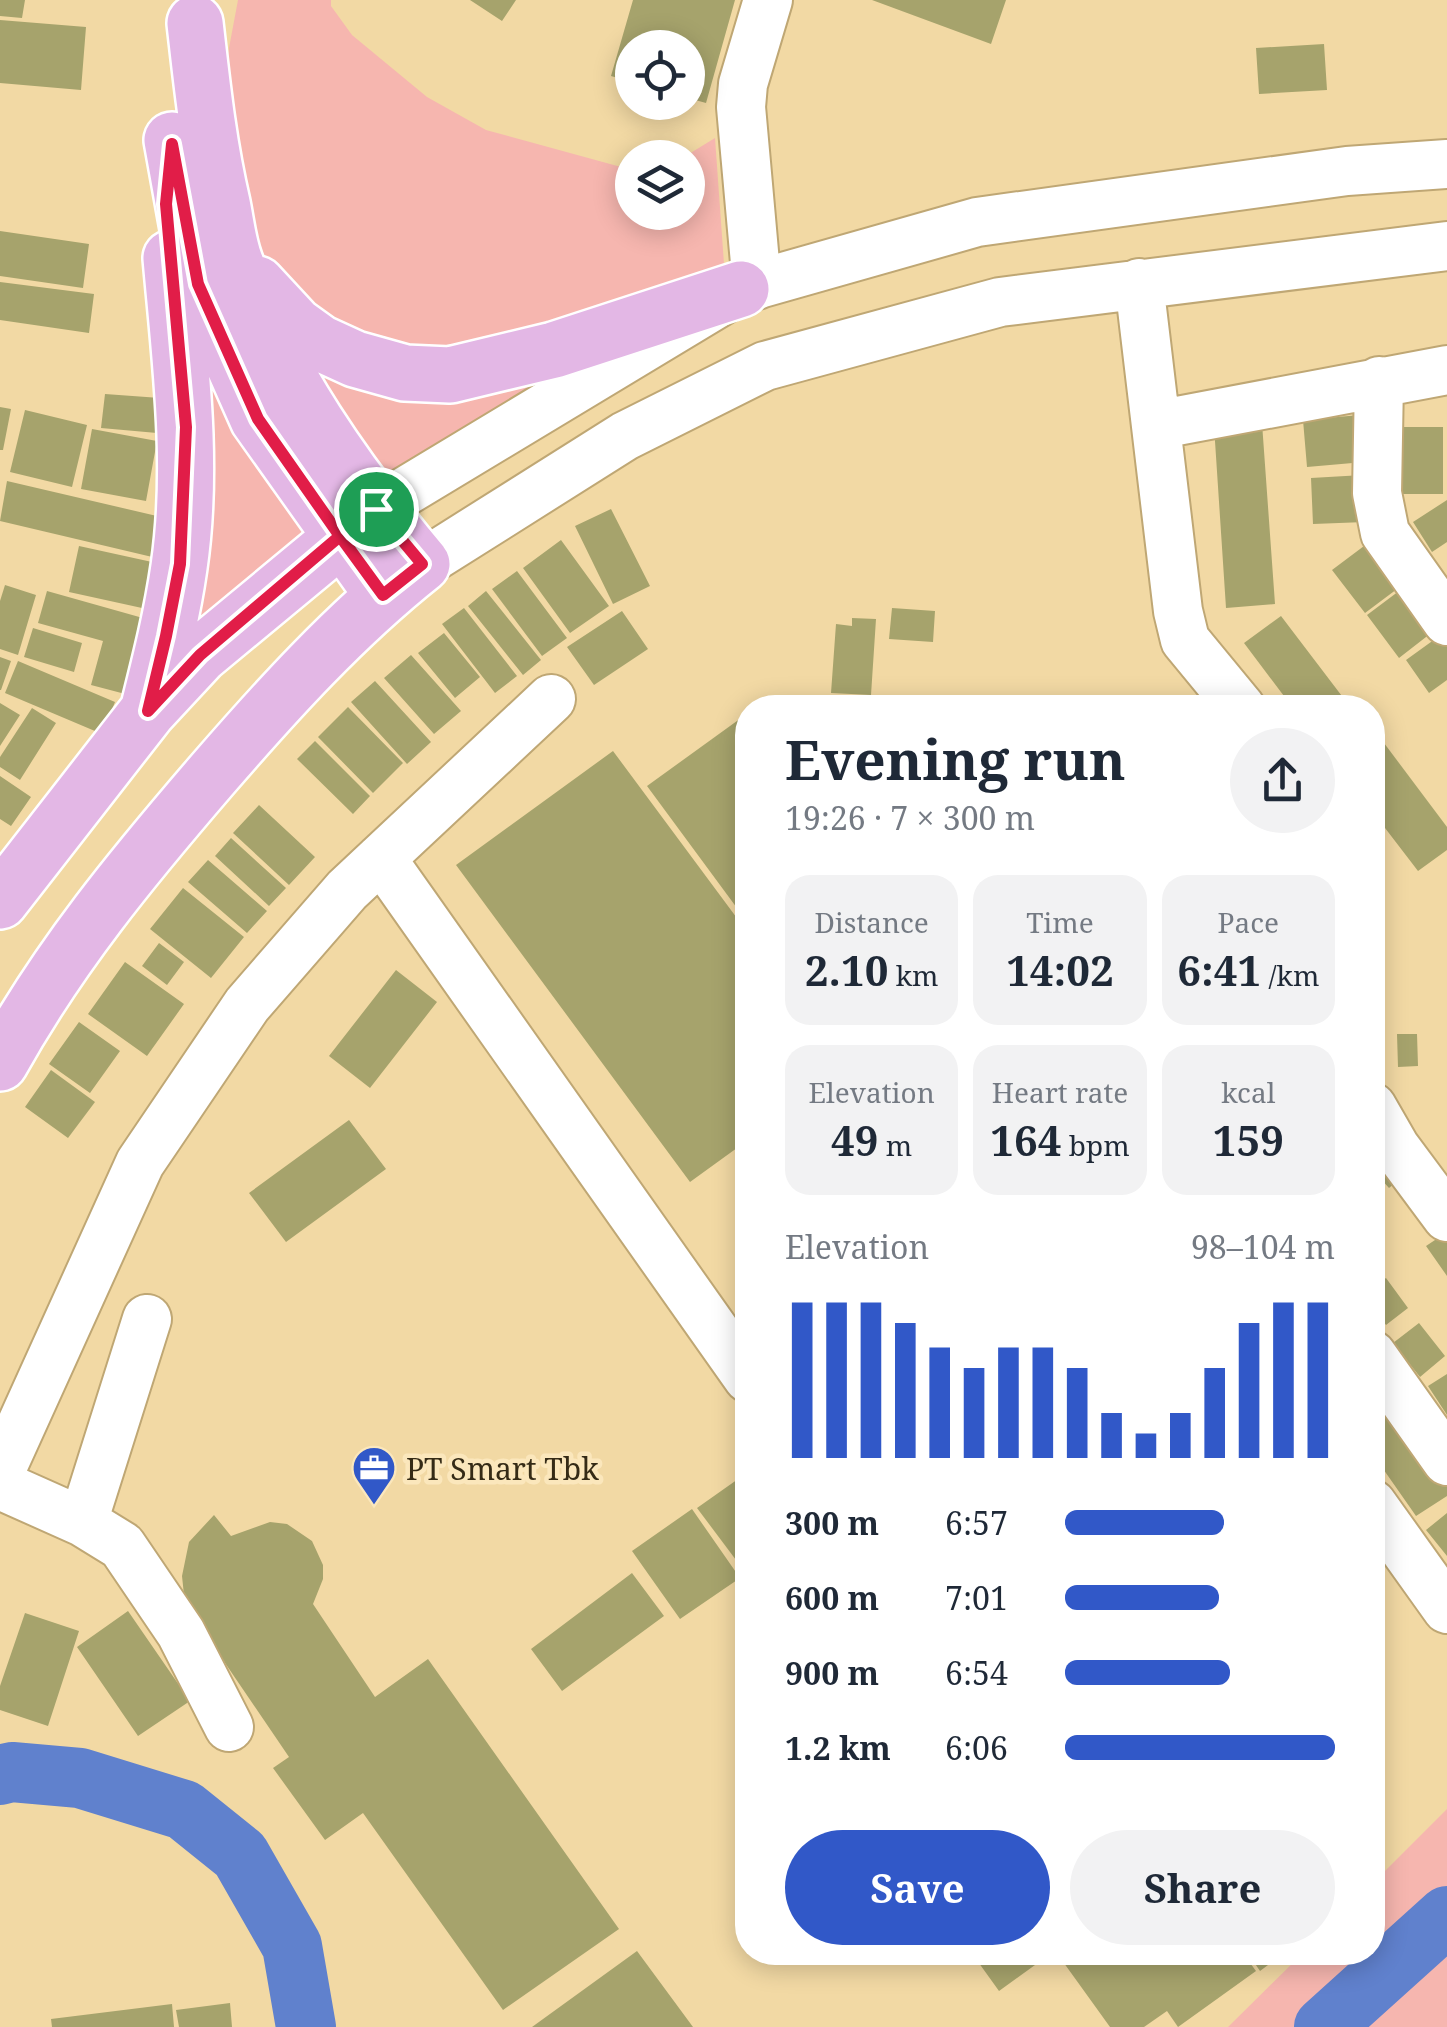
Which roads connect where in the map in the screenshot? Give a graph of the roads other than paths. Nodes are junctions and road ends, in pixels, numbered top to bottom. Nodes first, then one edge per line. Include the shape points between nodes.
1 (768, 0) edge
2 (197, 12) edge
3 (172, 144) junction
4 (1447, 164) edge
5 (1447, 246) edge
6 (234, 260) junction
7 (1139, 283) junction
8 (749, 287) junction
9 (1447, 370) edge
10 (1379, 381) junction
11 (1156, 425) junction
12 (358, 523) junction
13 (402, 580) junction
14 (1447, 622) edge
15 (1230, 695) edge
16 (550, 699) dead end
17 (148, 711) junction
18 (381, 858) junction
19 (0, 901) edge
20 (0, 1063) edge
21 (1385, 1129) edge
22 (1447, 1216) edge
23 (147, 1319) dead end
24 (735, 1360) edge
25 (1385, 1374) edge
26 (1447, 1461) edge
27 (0, 1472) edge
28 (0, 1486) edge
29 (83, 1522) junction
30 (1385, 1522) edge
31 (1447, 1609) edge
32 (229, 1727) dead end

1 - 8 street via 742,84
2 - 3 main road via 175,94
2 - 6 main road via 207,136
3 - 12 main road via 198,284 258,419
3 - 17 main road via 166,204 185,446 180,564
4 - 8 street via 1347,171 977,222
5 - 7 street
6 - 8 main road via 320,343 405,374 450,375 554,350
6 - 12 main road
7 - 11 street
7 - 13 street via 1000,302 765,366 625,436
8 - 12 street
9 - 10 street
10 - 11 street
10 - 14 street via 1379,514 1396,552
11 - 15 street via 1185,640
12 - 13 main road
12 - 17 main road via 200,655
13 - 20 main road via 278,698 119,883 37,997
16 - 18 street
17 - 19 main road
18 - 24 street
18 - 27 street via 247,1005 140,1163
21 - 22 street
23 - 29 street
25 - 26 street
28 - 29 street
29 - 32 street via 122,1546 144,1575
30 - 31 street

